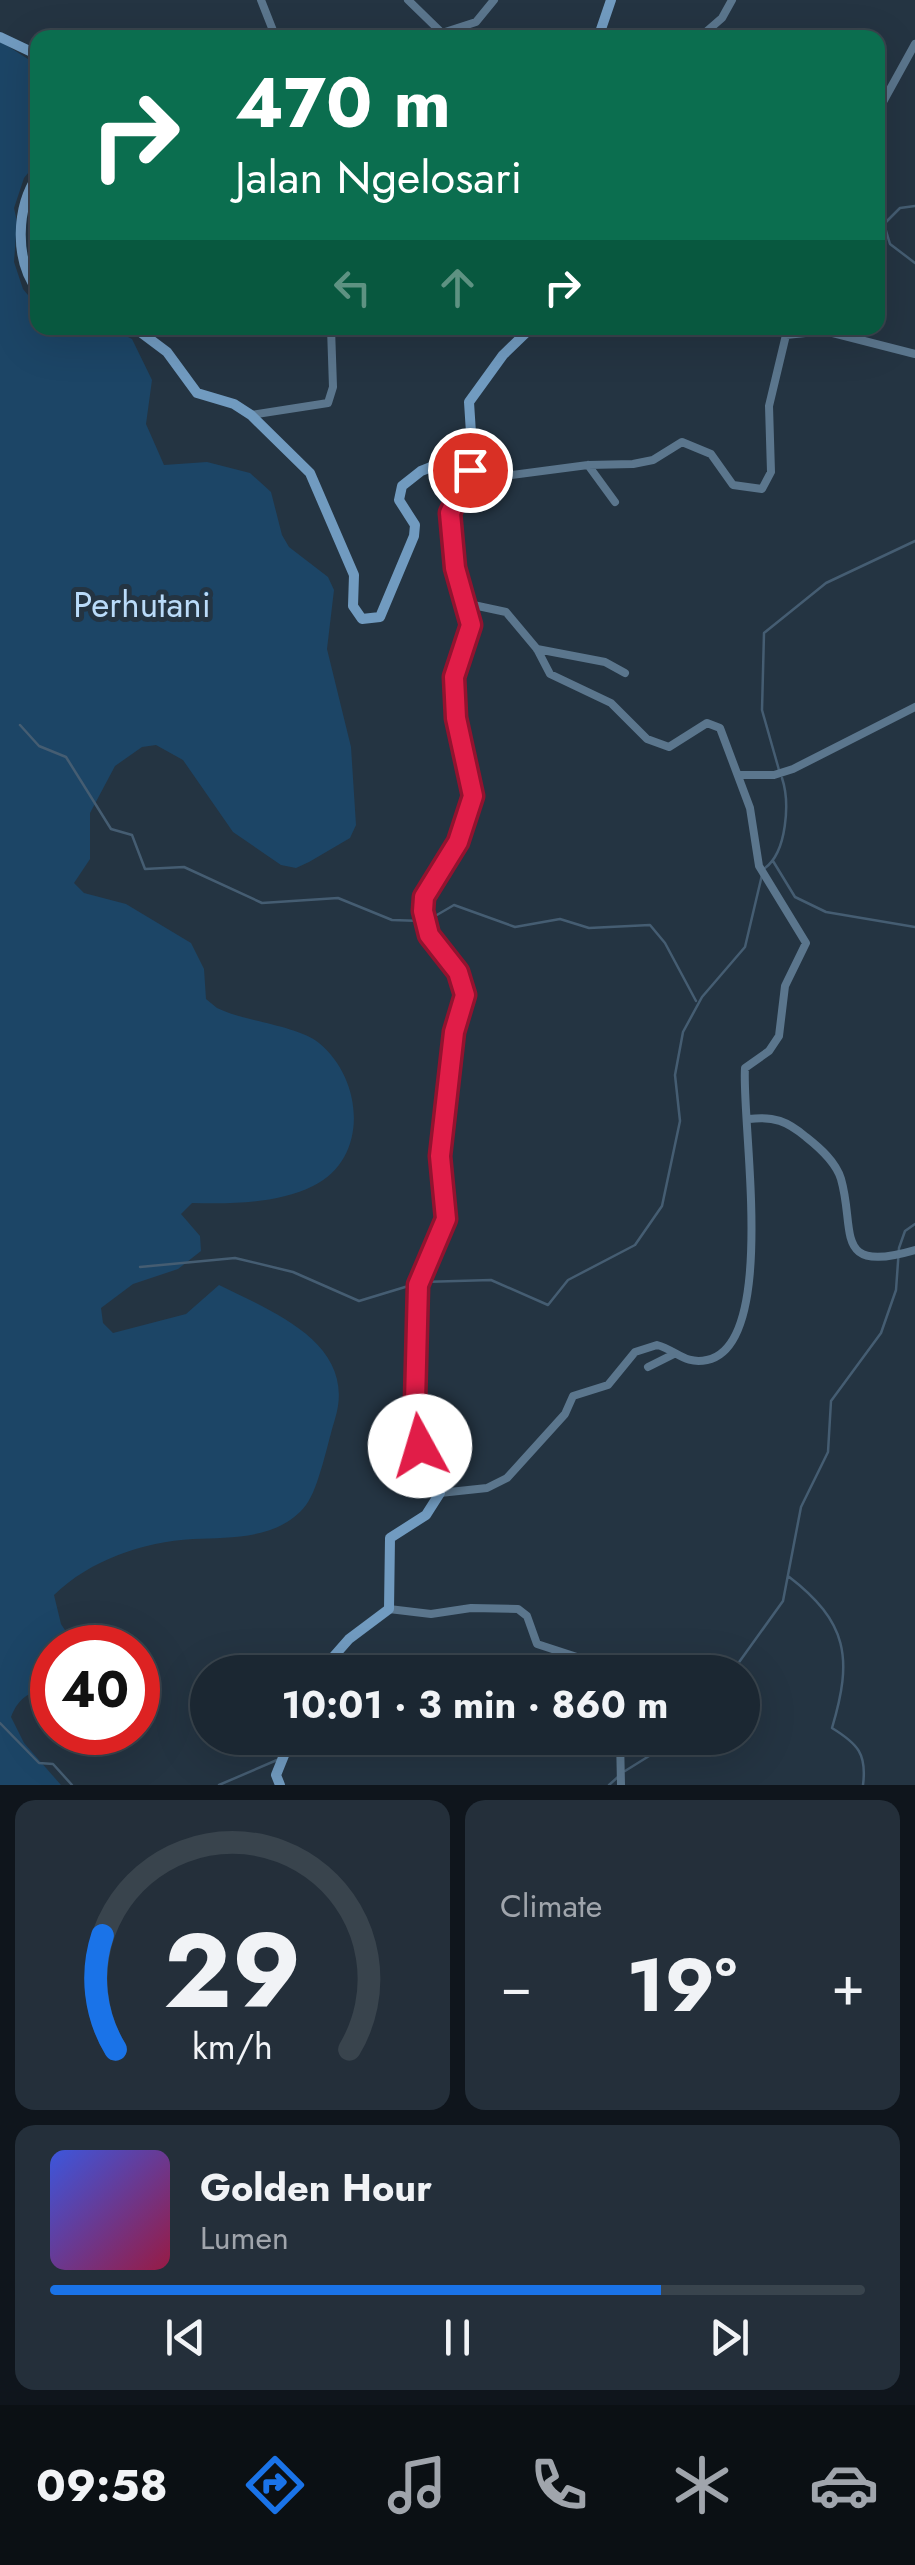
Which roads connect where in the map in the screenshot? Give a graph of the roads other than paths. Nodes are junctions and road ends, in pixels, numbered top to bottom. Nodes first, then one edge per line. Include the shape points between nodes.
1 (261, 0) edge
2 (408, 0) edge
3 (494, 0) edge
4 (612, 0) edge
5 (732, 0) edge
6 (272, 30) edge
7 (429, 30) edge
8 (450, 30) edge
9 (601, 30) edge
10 (708, 30) edge
11 (0, 37) edge
12 (915, 44) edge
13 (30, 51) edge
14 (885, 98) edge
15 (30, 189) edge
16 (30, 275) edge
17 (144, 335) edge
18 (331, 335) edge
19 (524, 335) edge
20 (784, 335) edge
21 (841, 335) edge
22 (915, 354) edge
23 (250, 416) junction
24 (469, 452) junction
25 (588, 464) junction
26 (470, 470) junction
27 (615, 502) dead end
28 (464, 603) junction
29 (537, 649) junction
30 (625, 672) dead end
31 (915, 706) edge
32 (738, 775) junction
33 (749, 1119) junction
34 (912, 1250) edge
35 (674, 1354) junction
36 (648, 1367) dead end
37 (440, 1494) junction
38 (388, 1609) junction
39 (334, 1655) edge
40 (571, 1655) edge
41 (284, 1755) edge
42 (620, 1755) edge
43 (620, 1782) edge
44 (280, 1785) edge

1 - 6 street
2 - 7 street
3 - 8 street via 468,26
4 - 9 street
5 - 10 street
11 - 13 street
12 - 14 street
15 - 16 street via 21,256
17 - 23 street via 168,352 197,393
18 - 23 street via 328,403
19 - 24 street via 469,402
20 - 25 street via 770,406 771,472 762,489 734,485 711,454 682,442 652,460
21 - 22 street
23 - 24 street via 316,484 354,575 354,609 366,620 380,617 414,536 400,500 402,486
24 - 26 street
25 - 26 street via 498,477
25 - 27 street
26 - 28 street via 450,513
28 - 29 street via 506,612
28 - 37 street via 470,634 457,663 456,718 473,796 423,911 434,946 462,979 465,995 454,1032 440,1156 446,1219 420,1282 416,1424
29 - 30 street
29 - 32 street via 550,674 611,703 655,744 669,747 700,725 714,724
31 - 32 street via 793,769
32 - 33 street via 759,866 806,943 785,986 779,1036 745,1068
33 - 34 street via 786,1120 816,1146 841,1178 850,1240 873,1258
33 - 35 street via 742,1326 718,1356 694,1361
35 - 36 street
35 - 37 street via 657,1345 635,1352 608,1385 572,1396 565,1414 507,1478 487,1488
37 - 38 street via 426,1515 390,1538
38 - 39 street
38 - 40 street via 518,1609 537,1644
41 - 44 street
42 - 43 street

